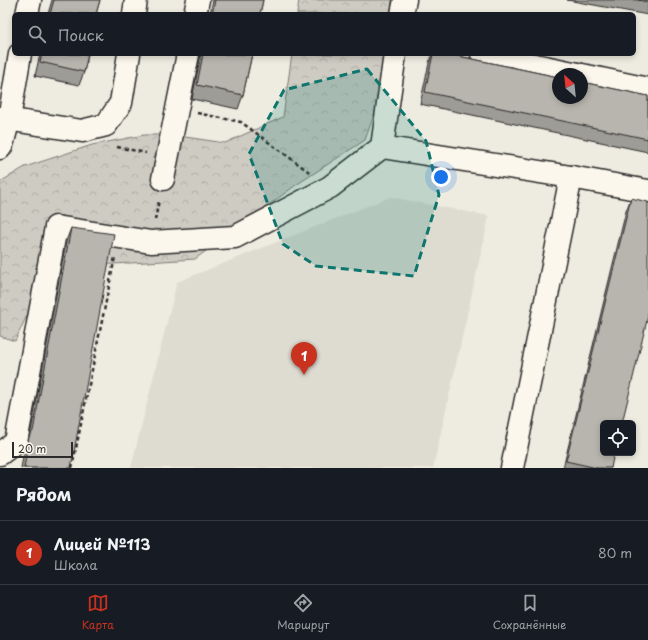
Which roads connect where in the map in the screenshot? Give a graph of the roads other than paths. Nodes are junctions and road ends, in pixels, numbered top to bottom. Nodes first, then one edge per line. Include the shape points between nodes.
1 (30, 0) edge
2 (136, 0) edge
3 (198, 0) edge
4 (405, 0) edge
5 (27, 12) edge
6 (134, 12) edge
7 (195, 12) edge
8 (402, 12) edge
9 (20, 56) edge
10 (129, 56) edge
11 (188, 56) edge
12 (395, 56) edge
13 (492, 56) edge
14 (552, 69) edge
15 (588, 76) edge
16 (648, 89) edge
17 (5, 119) edge
18 (382, 147) junction
19 (0, 148) edge
20 (571, 177) junction
21 (163, 179) road end
22 (648, 191) edge
23 (0, 454) edge
24 (512, 468) edge

1 - 5 lane
2 - 6 lane
3 - 7 lane
4 - 8 lane
9 - 17 lane
10 - 17 lane via 121,103 106,126 82,131
11 - 21 lane
12 - 18 lane
13 - 14 lane
15 - 16 lane
17 - 19 lane
18 - 20 lane
18 - 23 lane via 330,187 235,237 151,242 56,227 16,442
20 - 22 lane
20 - 24 lane

